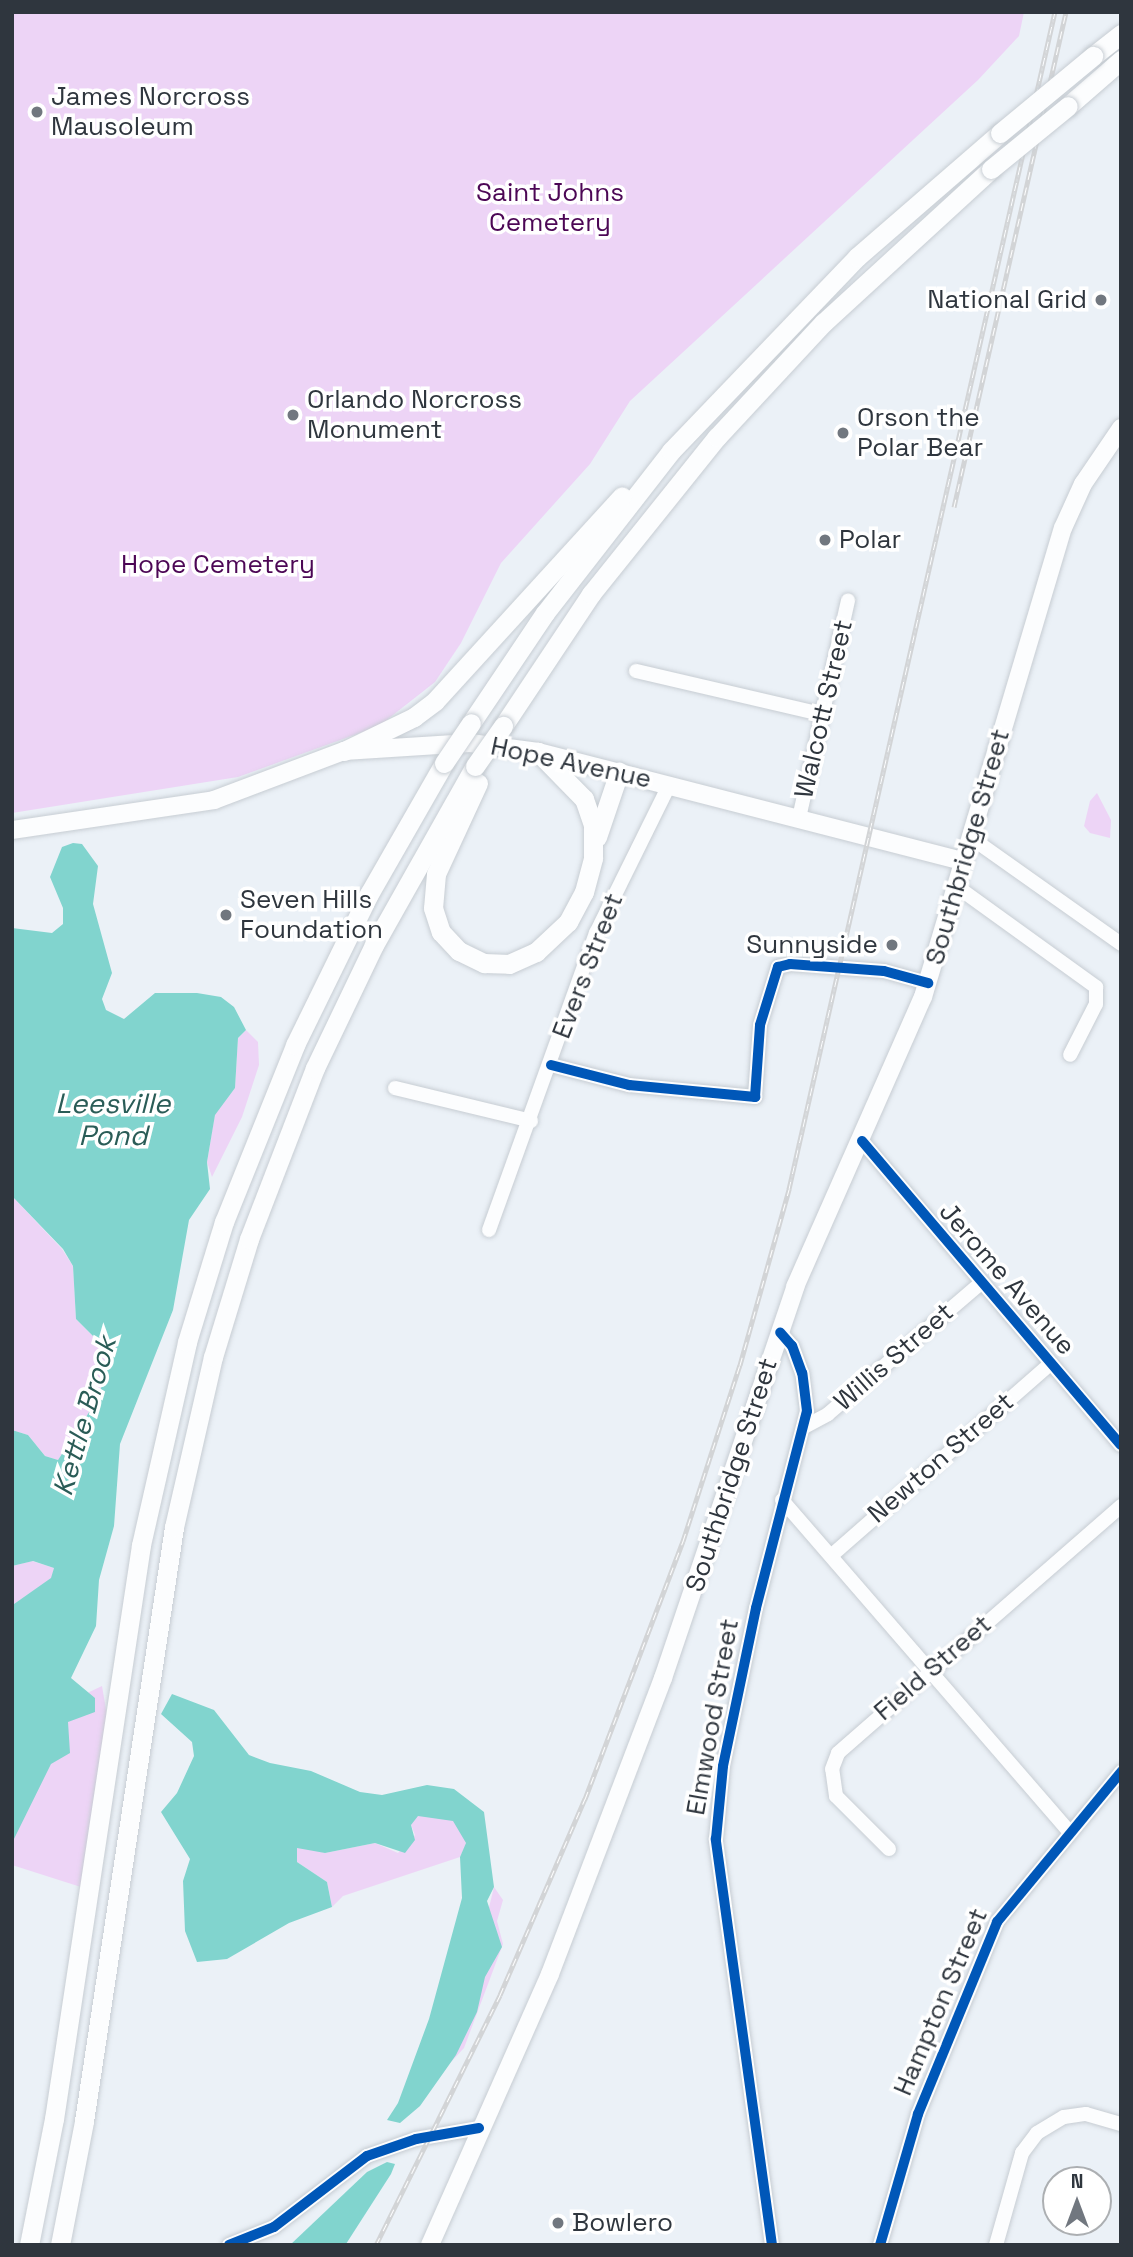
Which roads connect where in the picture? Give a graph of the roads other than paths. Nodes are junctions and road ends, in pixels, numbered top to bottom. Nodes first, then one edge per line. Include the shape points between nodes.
1 (1121, 34) edge
2 (1121, 60) edge
3 (732, 383) junction
4 (1121, 428) edge
5 (848, 600) dead end
6 (636, 671) dead end
7 (821, 714) junction
8 (344, 751) junction
9 (538, 752) junction
10 (481, 767) junction
11 (619, 772) junction
12 (669, 785) junction
13 (799, 818) junction
14 (12, 830) edge
15 (971, 837) junction
16 (593, 858) junction
17 (963, 861) junction
18 (956, 886) junction
19 (1121, 944) edge
20 (928, 983) junction
21 (1070, 1055) dead end
22 (551, 1065) junction
23 (395, 1088) dead end
24 (531, 1121) junction
25 (862, 1141) junction
26 (489, 1230) dead end
27 (981, 1283) junction
28 (780, 1332) junction
29 (1051, 1363) junction
30 (804, 1427) junction
31 (1121, 1445) edge
32 (782, 1500) junction
33 (1121, 1506) edge
34 (832, 1555) junction
35 (930, 1671) junction
36 (1121, 1772) edge
37 (1069, 1831) junction
38 (889, 1849) dead end
39 (1121, 2124) edge
40 (480, 2128) junction
41 (61, 2241) edge
42 (29, 2242) edge
43 (229, 2245) edge
44 (429, 2245) edge
45 (772, 2245) edge
46 (880, 2245) edge
47 (996, 2245) edge

1 - 3 highway, bridge via 857,257
2 - 10 highway, bridge via 991,169 823,323 717,438 591,594
3 - 8 highway via 667,443 435,701 414,717
3 - 42 highway, bridge via 671,451 559,594 443,763 369,894 290,1057 224,1223 190,1332 143,1536 56,2106
4 - 15 main road, Southbridge Street via 1083,484 1063,528
5 - 7 street, Walcott Street
6 - 7 street
7 - 13 street, Walcott Street
8 - 9 main road, Hope Avenue via 470,743
8 - 14 main road, Hope Avenue via 214,800
9 - 11 main road, Hope Avenue
9 - 16 highway via 584,799 593,825
10 - 16 highway via 432,894 436,921 459,951 495,964 509,964 536,952 559,934 577,908
10 - 41 highway via 374,945 316,1068 253,1230 213,1357 171,1545 84,2121
11 - 12 main road, Hope Avenue
11 - 16 highway via 606,801
12 - 13 main road, Hope Avenue
12 - 22 street, Evers Street via 604,914
13 - 17 main road, Hope Avenue
15 - 17 main road, Southbridge Street
15 - 19 street
17 - 18 main road, Southbridge Street
18 - 20 main road, Southbridge Street
18 - 21 street via 1096,987 1096,1004
20 - 22 street via 884,971 778,967 761,1025 755,1097 629,1085
20 - 25 main road, Southbridge Street
22 - 24 street, Evers Street
23 - 24 street
24 - 26 street, Evers Street
25 - 27 street, Jerome Avenue
25 - 28 main road, Southbridge Street via 795,1287
27 - 29 street, Jerome Avenue
27 - 30 street, Willis Street via 828,1414
28 - 30 street, Elmwood Street via 792,1346 802,1373 807,1396
28 - 40 main road, Southbridge Street via 700,1573 605,1833 550,1974
29 - 31 street, Jerome Avenue
29 - 34 street, Newton Street
30 - 32 street, Elmwood Street
32 - 34 street
32 - 45 street, Elmwood Street via 723,1766 716,1839
33 - 35 street, Field Street
34 - 35 street
35 - 37 street
35 - 38 street, Field Street via 846,1741 832,1769 832,1786 844,1809
36 - 37 street, Hampton Street
37 - 46 street, Hampton Street via 997,1922 918,2114
39 - 47 street via 1098,2115 1072,2115 1037,2133 1022,2153
40 - 43 street via 416,2139 367,2156 274,2227
40 - 44 main road, Southbridge Street

